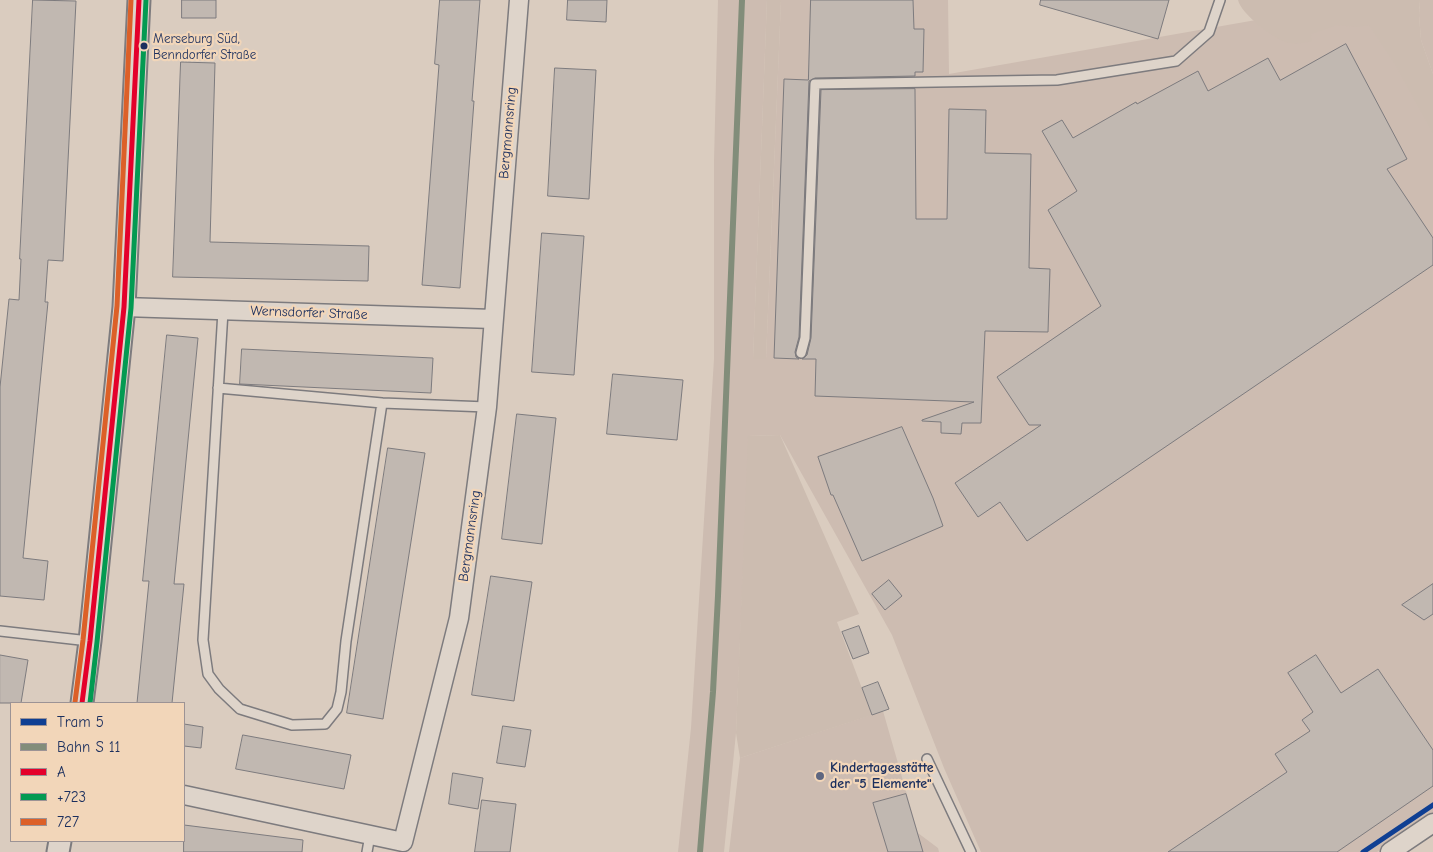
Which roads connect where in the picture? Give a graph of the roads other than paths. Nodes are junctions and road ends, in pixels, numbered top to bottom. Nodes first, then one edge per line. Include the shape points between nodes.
1 (139, 0) edge
2 (519, 0) edge
3 (1220, 0) edge
4 (124, 307) junction
5 (224, 311) junction
6 (493, 319) junction
7 (801, 353) dead end
8 (218, 388) junction
9 (382, 404) junction
10 (487, 407) junction
11 (0, 631) edge
12 (90, 641) junction
13 (82, 702) edge
14 (927, 759) dead end
15 (185, 795) edge
16 (1433, 823) edge
17 (368, 843) edge
18 (971, 852) edge
19 (1390, 852) edge

1 - 4 street
2 - 6 street, Bergmannsring
3 - 7 lane via 1209,32 1176,61 1057,80 815,84 805,338
4 - 5 street, Wernsdorfer Straße
4 - 12 street
5 - 6 street, Wernsdorfer Straße
5 - 8 lane
6 - 10 street, Bergmannsring
8 - 9 lane
8 - 9 lane via 203,640 208,674 240,709 292,724 325,724 337,709
9 - 10 lane
10 - 17 street, Bergmannsring via 459,618 403,842
11 - 12 lane
12 - 13 street
14 - 18 lane
15 - 17 street, Bergmannsring
16 - 19 street

